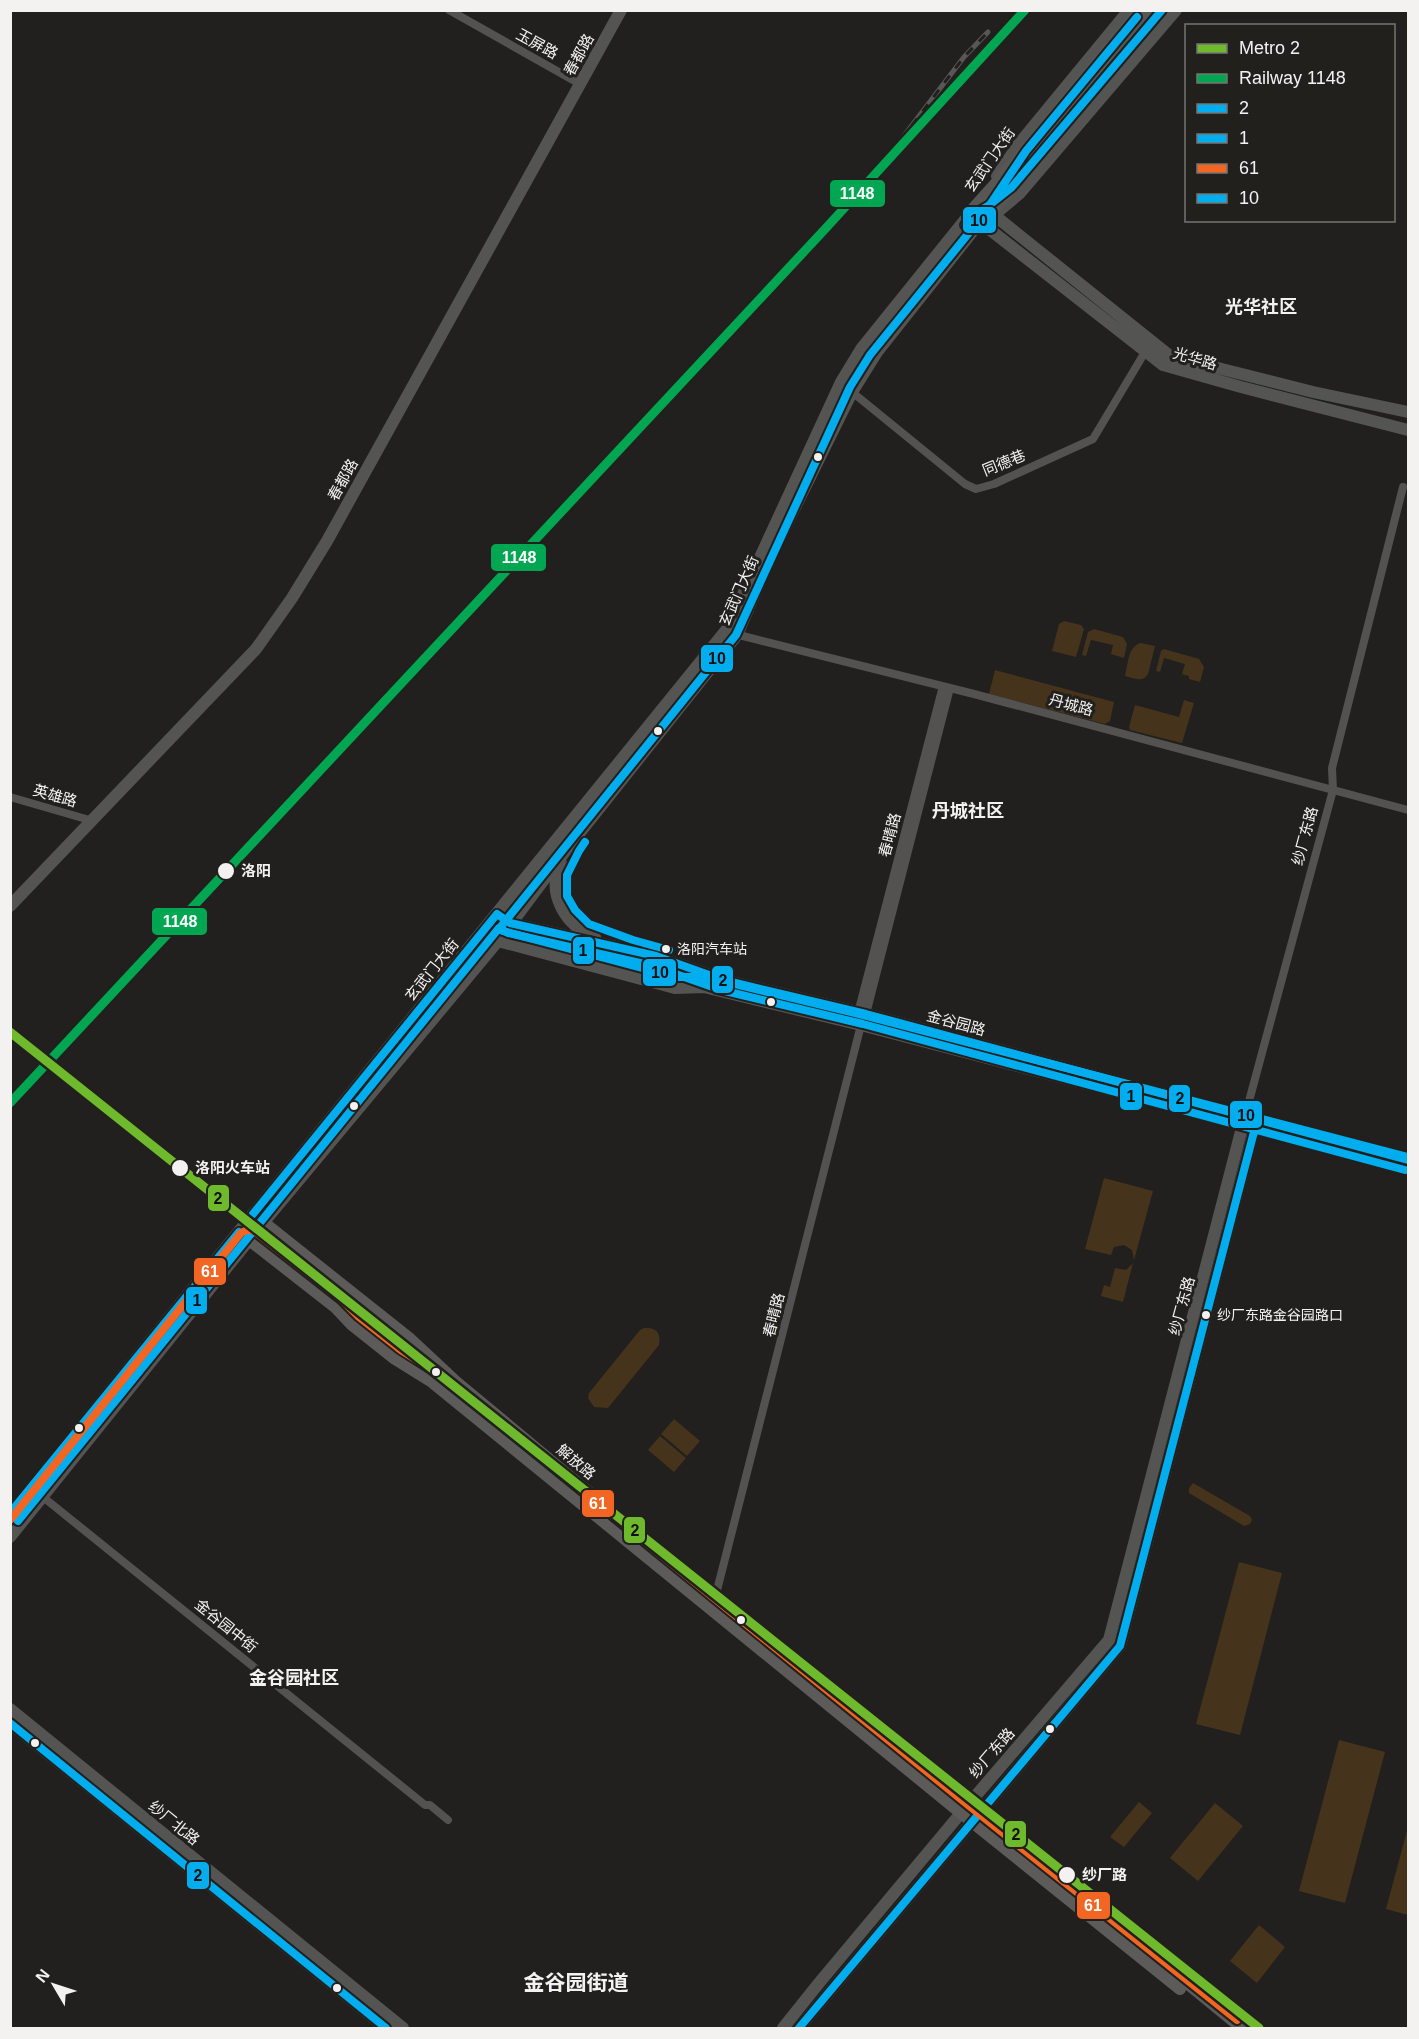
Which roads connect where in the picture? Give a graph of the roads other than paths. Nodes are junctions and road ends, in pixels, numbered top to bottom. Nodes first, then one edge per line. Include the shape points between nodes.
1 (448, 10) edge
2 (615, 10) edge
3 (621, 10) edge
4 (1129, 10) edge
5 (1142, 10) edge
6 (1158, 10) edge
7 (1176, 10) edge
8 (578, 82) junction
9 (1029, 158) junction
10 (983, 216) junction
11 (1145, 352) junction
12 (852, 392) junction
13 (1408, 412) edge
14 (1408, 430) edge
15 (1403, 487) dead end
16 (732, 632) junction
17 (946, 687) junction
18 (1333, 790) junction
19 (10, 797) edge
20 (1408, 810) edge
21 (90, 820) junction
22 (570, 845) junction
23 (10, 899) edge
24 (10, 906) edge
25 (497, 914) junction
26 (510, 923) junction
27 (484, 930) junction
28 (498, 940) junction
29 (630, 950) junction
30 (862, 1017) junction
31 (1250, 1122) junction
32 (1408, 1160) edge
33 (1408, 1168) edge
34 (253, 1214) junction
35 (264, 1222) junction
36 (244, 1236) junction
37 (43, 1497) junction
38 (10, 1514) edge
39 (10, 1537) edge
40 (713, 1604) junction
41 (10, 1710) edge
42 (10, 1723) edge
43 (969, 1813) junction
44 (448, 1820) dead end
45 (386, 2028) edge
46 (403, 2028) edge
47 (783, 2028) edge
48 (799, 2028) edge
49 (1230, 2028) edge
50 (1242, 2028) edge

1 - 8 street, 玉屏路
2 - 8 main road, 春都路
3 - 8 main road, 春都路
4 - 10 main road, 玄武门大街 via 1018,144
5 - 9 highway
6 - 9 highway
7 - 10 main road, 玄武门大街 via 1019,194
8 - 21 main road, 春都路 via 292,598 256,649
9 - 10 highway
10 - 11 main road, 光华路
10 - 12 main road, 玄武门大街 via 878,352
10 - 13 main road, 光华路 via 1170,356
10 - 16 main road, 玄武门大街 via 861,349 840,382
11 - 12 street, 同德巷 via 1093,439 976,489
11 - 14 main road, 光华路 via 1163,365
12 - 16 main road, 玄武门大街
15 - 18 street, 纱厂东路 via 1332,768
16 - 17 street, 丹城路
16 - 22 main road, 玄武门大街
16 - 25 main road, 玄武门大街
17 - 18 street, 丹城路
17 - 30 street, 春晴路
18 - 20 street, 丹城路
18 - 31 street, 纱厂东路
19 - 21 street, 英雄路
21 - 23 main road, 春都路
21 - 24 main road, 春都路
22 - 26 main road, 玄武门大街
22 - 29 main road via 556,873 557,899 566,916 584,933
25 - 26 main road, 金谷园路
25 - 27 main road, 玄武门大街
26 - 28 main road, 玄武门大街
26 - 29 main road, 金谷园路
27 - 28 main road, 金谷园路
27 - 34 main road, 玄武门大街
28 - 30 main road, 金谷园路 via 675,988 704,987
28 - 35 main road, 玄武门大街
29 - 30 main road, 金谷园路 via 723,980
30 - 31 main road, 金谷园路
30 - 40 street, 春晴路
31 - 32 main road, 金谷园路
31 - 33 main road, 金谷园路
31 - 43 main road, 纱厂东路 via 1109,1640
34 - 35 main road, 解放路
34 - 36 main road, 玄武门大街
35 - 36 main road, 玄武门大街
35 - 40 main road, 解放路 via 409,1338
36 - 37 main road, 玄武门大街
36 - 38 main road, 玄武门大街
36 - 40 main road, 解放路 via 395,1359 432,1382
37 - 39 main road, 玄武门大街
37 - 44 street, 金谷园中街
40 - 43 main road, 解放路
41 - 46 main road, 纱厂北路
42 - 45 main road, 纱厂北路
43 - 47 main road, 纱厂东路
43 - 48 main road, 纱厂东路
43 - 49 main road, 解放路
43 - 50 main road, 解放路

